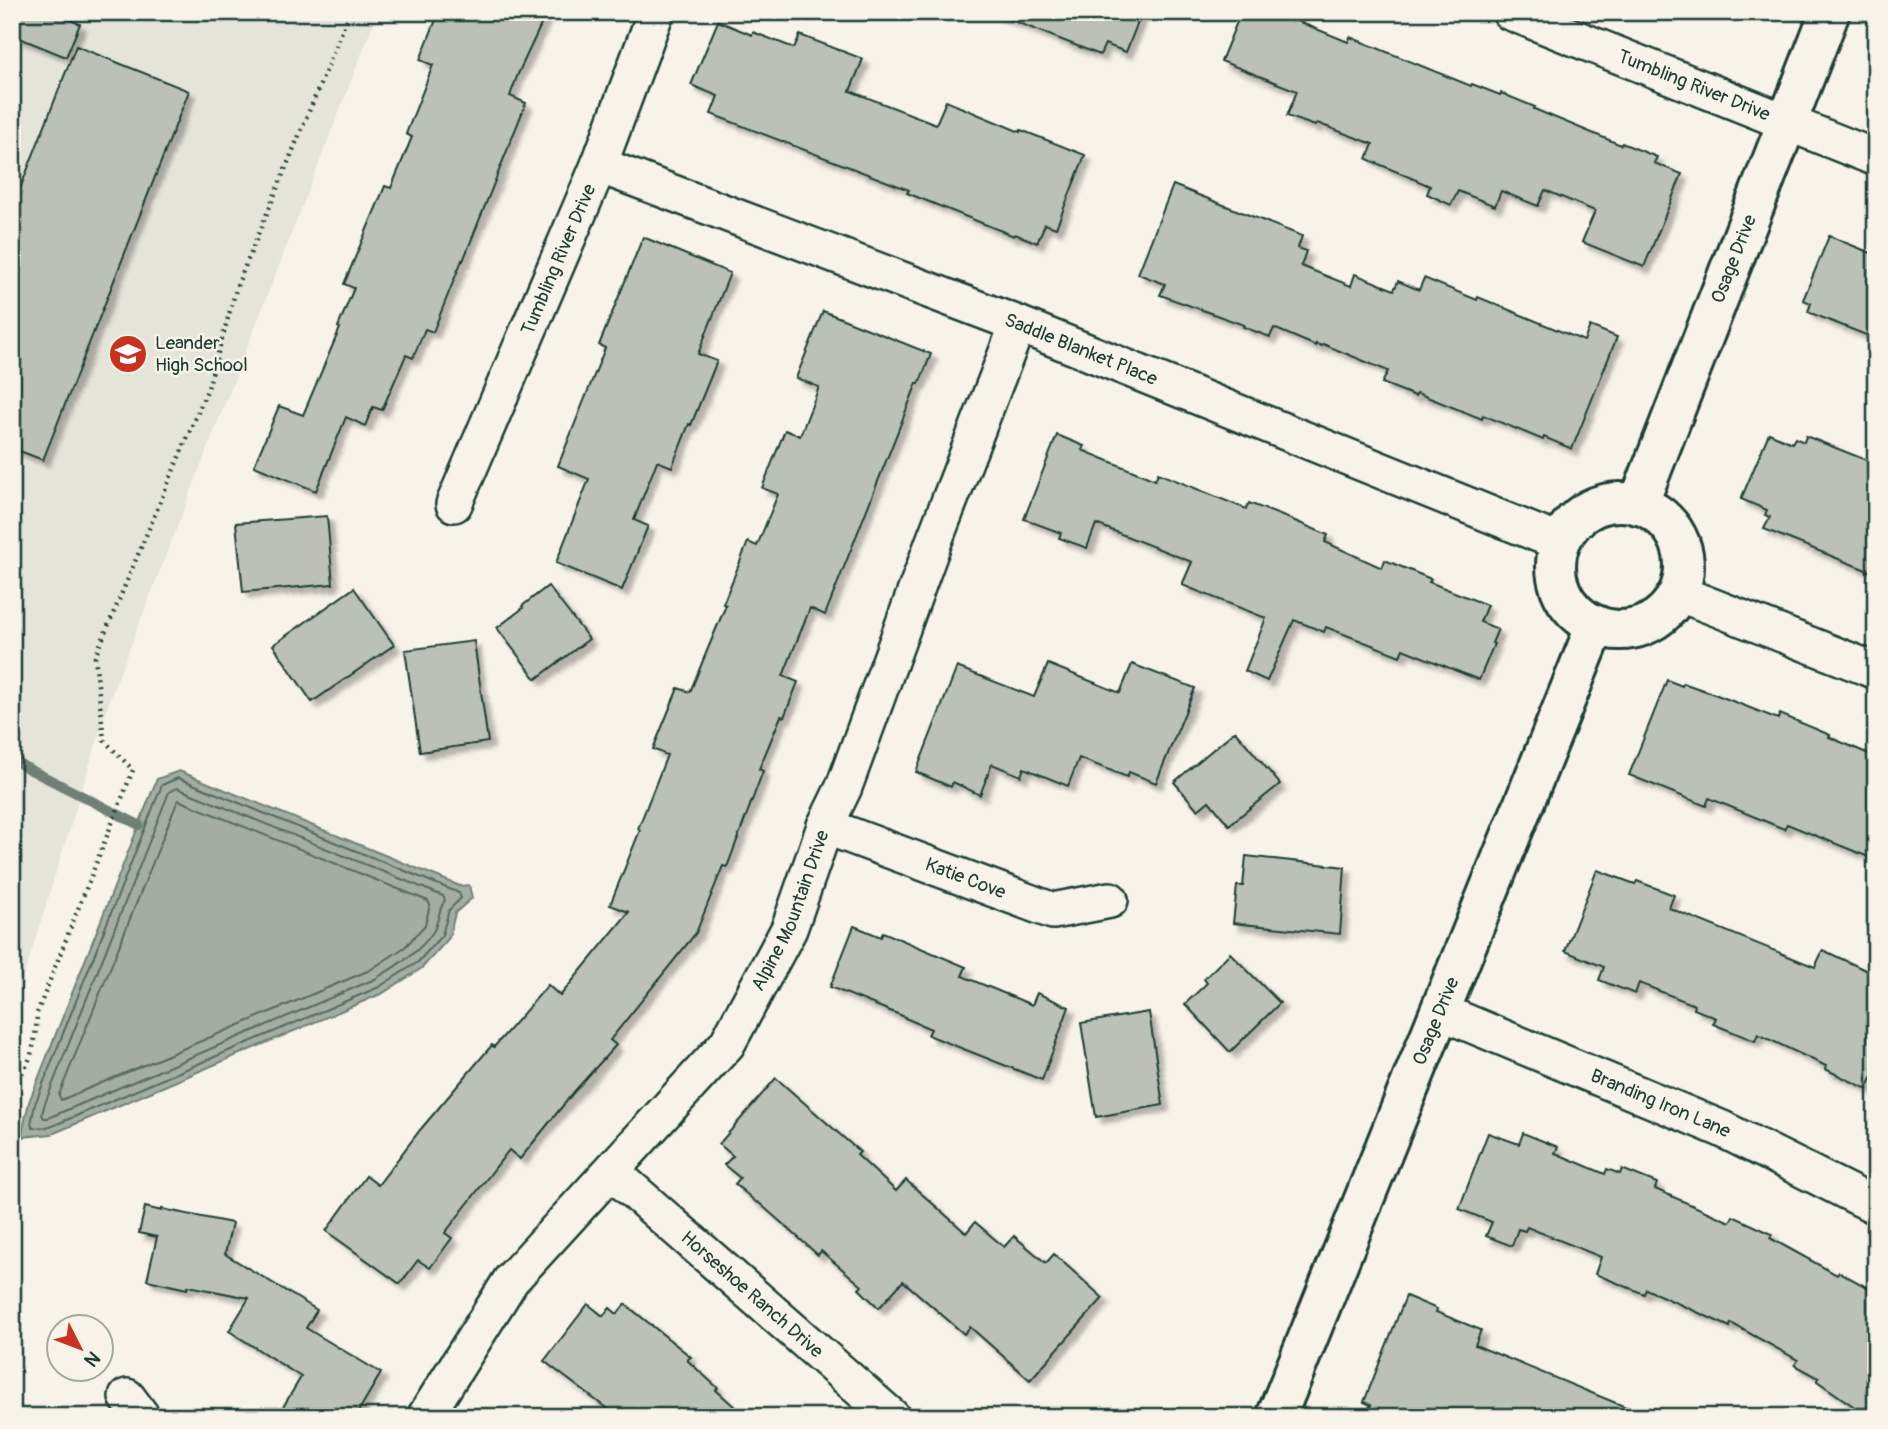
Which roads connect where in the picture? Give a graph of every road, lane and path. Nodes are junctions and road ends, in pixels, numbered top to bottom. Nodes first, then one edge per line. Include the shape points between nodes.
1 (349, 12) edge
2 (656, 12) edge
3 (1510, 12) edge
4 (1830, 12) edge
5 (1788, 124) junction
6 (1876, 158) edge
7 (599, 165) junction
8 (1018, 324) junction
9 (454, 504) dead end
10 (1638, 505) junction
11 (1560, 543) junction
12 (1678, 593) junction
13 (1596, 625) junction
14 (1876, 671) edge
15 (825, 825) junction
16 (1110, 900) dead end
17 (1440, 1011) junction
18 (12, 1083) edge
19 (612, 1172) junction
20 (1876, 1206) edge
21 (425, 1417) edge
22 (892, 1417) edge
23 (1276, 1417) edge

1 - 18 path via 237,286 208,388 95,657 104,740 133,770 37,1013 35,1044 20,1078
2 - 7 street, Tumbling River Drive
3 - 5 street, Tumbling River Drive
4 - 5 street, Osage Drive
5 - 6 street, Tumbling River Drive
5 - 10 street, Osage Drive
7 - 8 street, Saddle Blanket Place
7 - 9 street, Tumbling River Drive
8 - 11 street, Saddle Blanket Place
8 - 15 street, Alpine Mountain Drive via 845,787
10 - 11 street via 1600,505 1570,527
10 - 12 street via 1655,512 1678,539 1684,557
11 - 13 street via 1556,559 1562,592 1569,606
12 - 13 street via 1669,607 1643,626 1611,629
12 - 14 street
13 - 17 street, Osage Drive
15 - 16 street, Katie Cove via 1053,911
15 - 19 street, Alpine Mountain Drive via 789,929 727,1044
17 - 20 street, Branding Iron Lane via 1722,1129
17 - 23 street, Osage Drive
19 - 21 street, Alpine Mountain Drive via 511,1280
19 - 22 street, Horseshoe Ranch Drive

